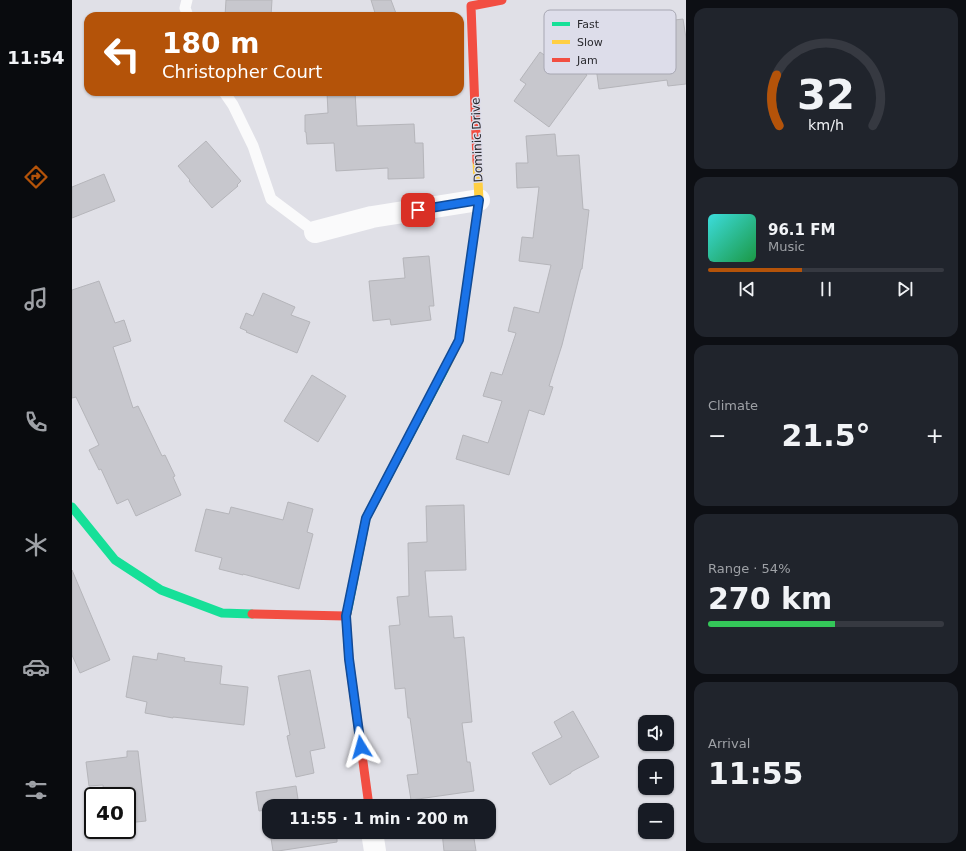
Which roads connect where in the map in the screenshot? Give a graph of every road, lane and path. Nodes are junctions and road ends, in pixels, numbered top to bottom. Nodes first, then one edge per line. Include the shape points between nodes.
1 (187, 0) edge
2 (502, 0) edge
3 (187, 12) edge
4 (227, 96) edge
5 (479, 200) junction
6 (315, 232) joint
7 (72, 506) edge
8 (346, 616) junction
9 (368, 799) edge
10 (373, 839) edge
11 (375, 851) edge

1 - 3 lane
2 - 5 street, Dominic Drive via 471,6
4 - 6 lane via 253,146 271,199
5 - 6 street via 372,217
5 - 8 street, Dominic Drive via 459,340 366,518
7 - 8 street via 115,560 161,590 222,613
8 - 9 street, Dominic Drive via 349,659
10 - 11 street

